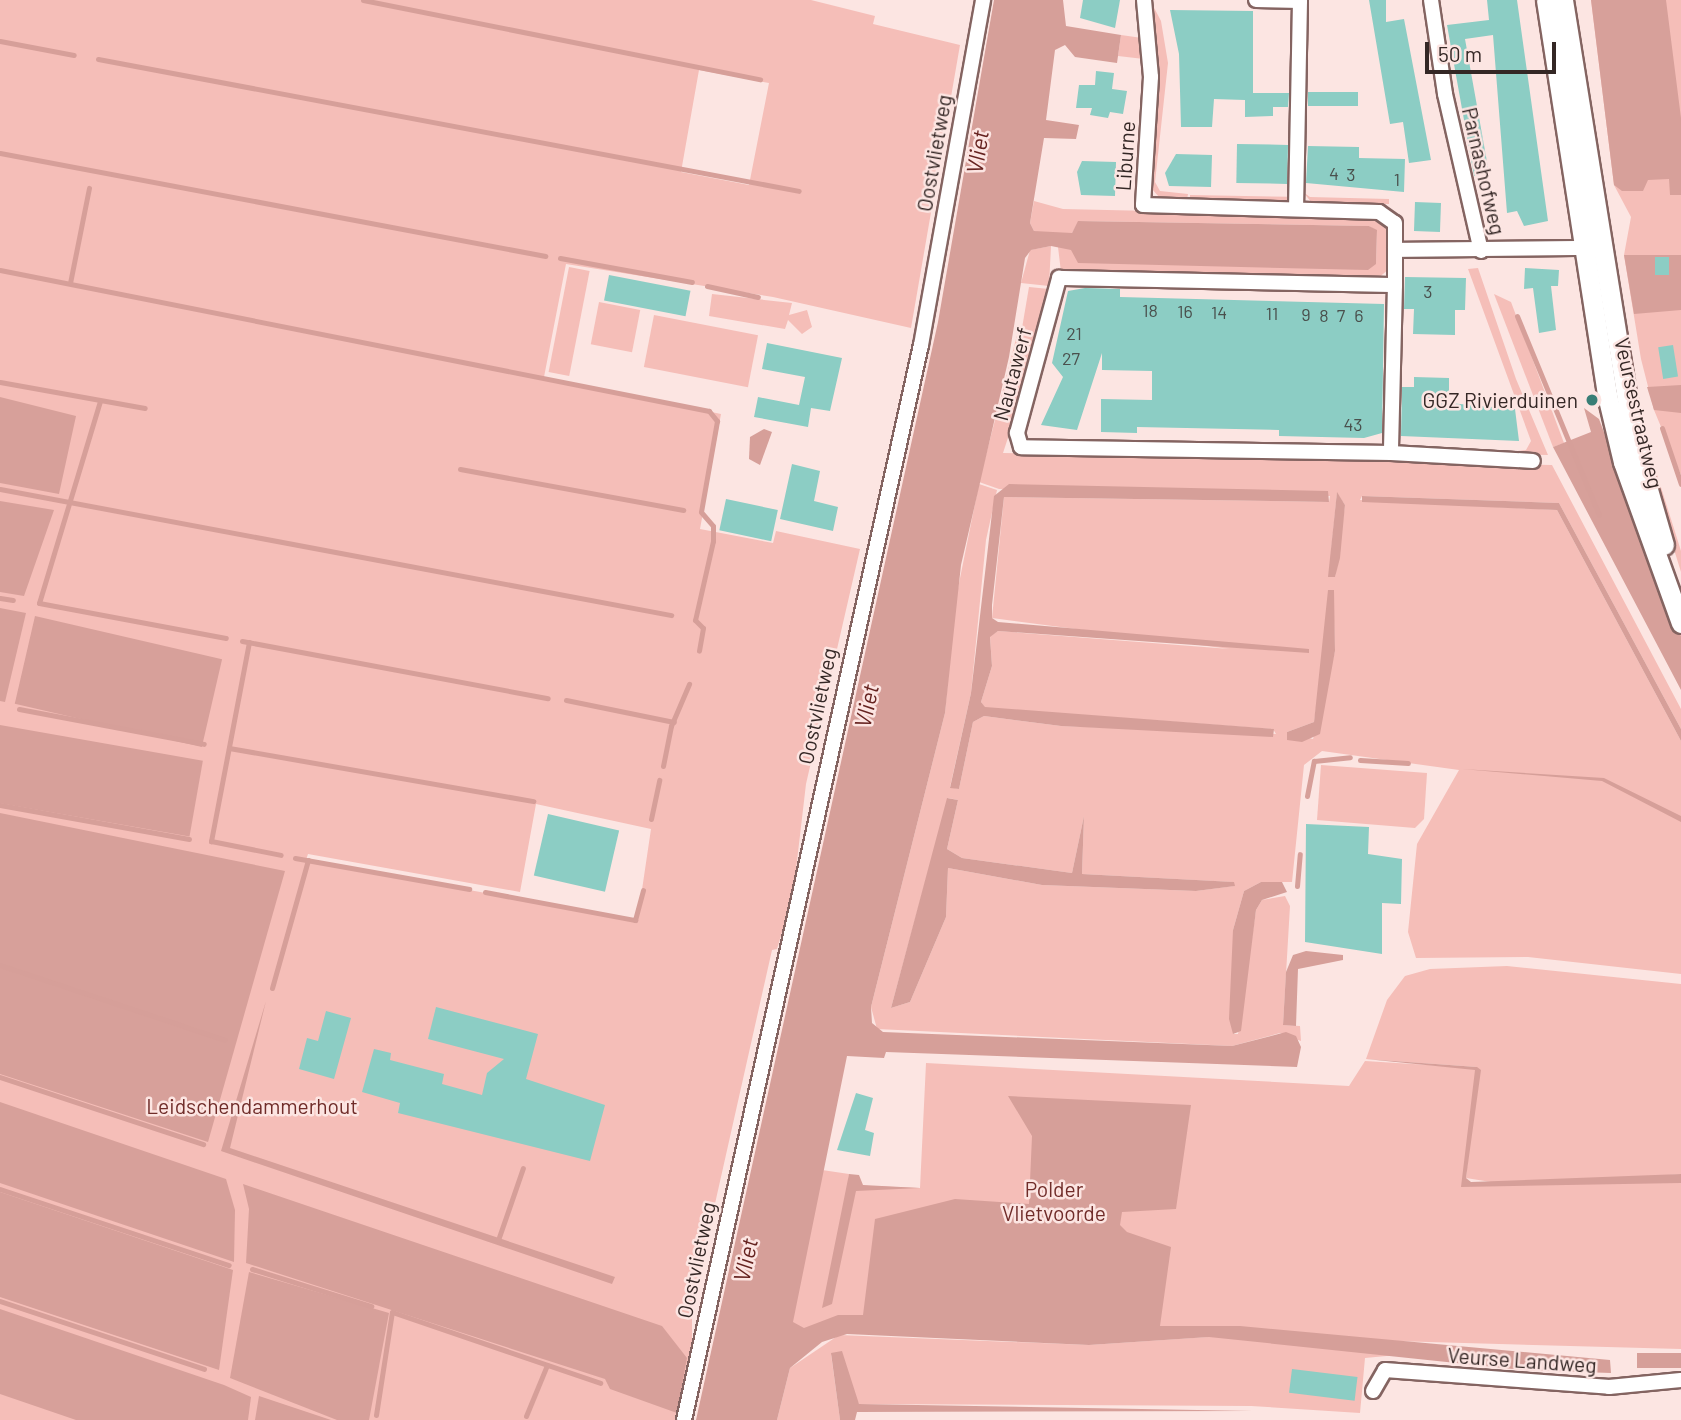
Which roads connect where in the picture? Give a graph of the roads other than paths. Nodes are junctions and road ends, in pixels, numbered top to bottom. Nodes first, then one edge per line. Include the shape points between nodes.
1 (983, 0) edge
2 (1144, 0) edge
3 (1256, 0) edge
4 (1431, 0) edge
5 (1546, 0) edge
6 (1563, 0) edge
7 (1296, 208) junction
8 (1583, 248) junction
9 (1604, 249) junction
10 (1395, 250) junction
11 (1481, 251) junction
12 (1395, 285) junction
13 (1391, 453) junction
14 (1533, 461) dead end
15 (1681, 589) edge
16 (1681, 623) edge
17 (1681, 1380) edge
18 (1373, 1391) dead end
19 (684, 1420) edge

1 - 19 street, Oostvlietweg via 921,345
2 - 7 street, Liburne via 1151,77 1143,205
3 - 7 street via 1300,1
4 - 11 street, Parnashofweg via 1445,94
5 - 8 main road, Veursestraatweg
6 - 9 main road, Veursestraatweg
7 - 10 street, Liburne via 1390,214
8 - 9 street
8 - 11 street, Parnashofweg
8 - 16 main road, Veursestraatweg via 1623,462
9 - 15 main road, Veursestraatweg via 1634,441
10 - 11 street
10 - 12 street
12 - 13 street via 1388,351 1393,371
12 - 13 street, Nautawerf via 1059,278 1017,433 1021,447
13 - 14 street, Nautawerf
17 - 18 street, Veurse Landweg via 1609,1387 1385,1370 1378,1374

